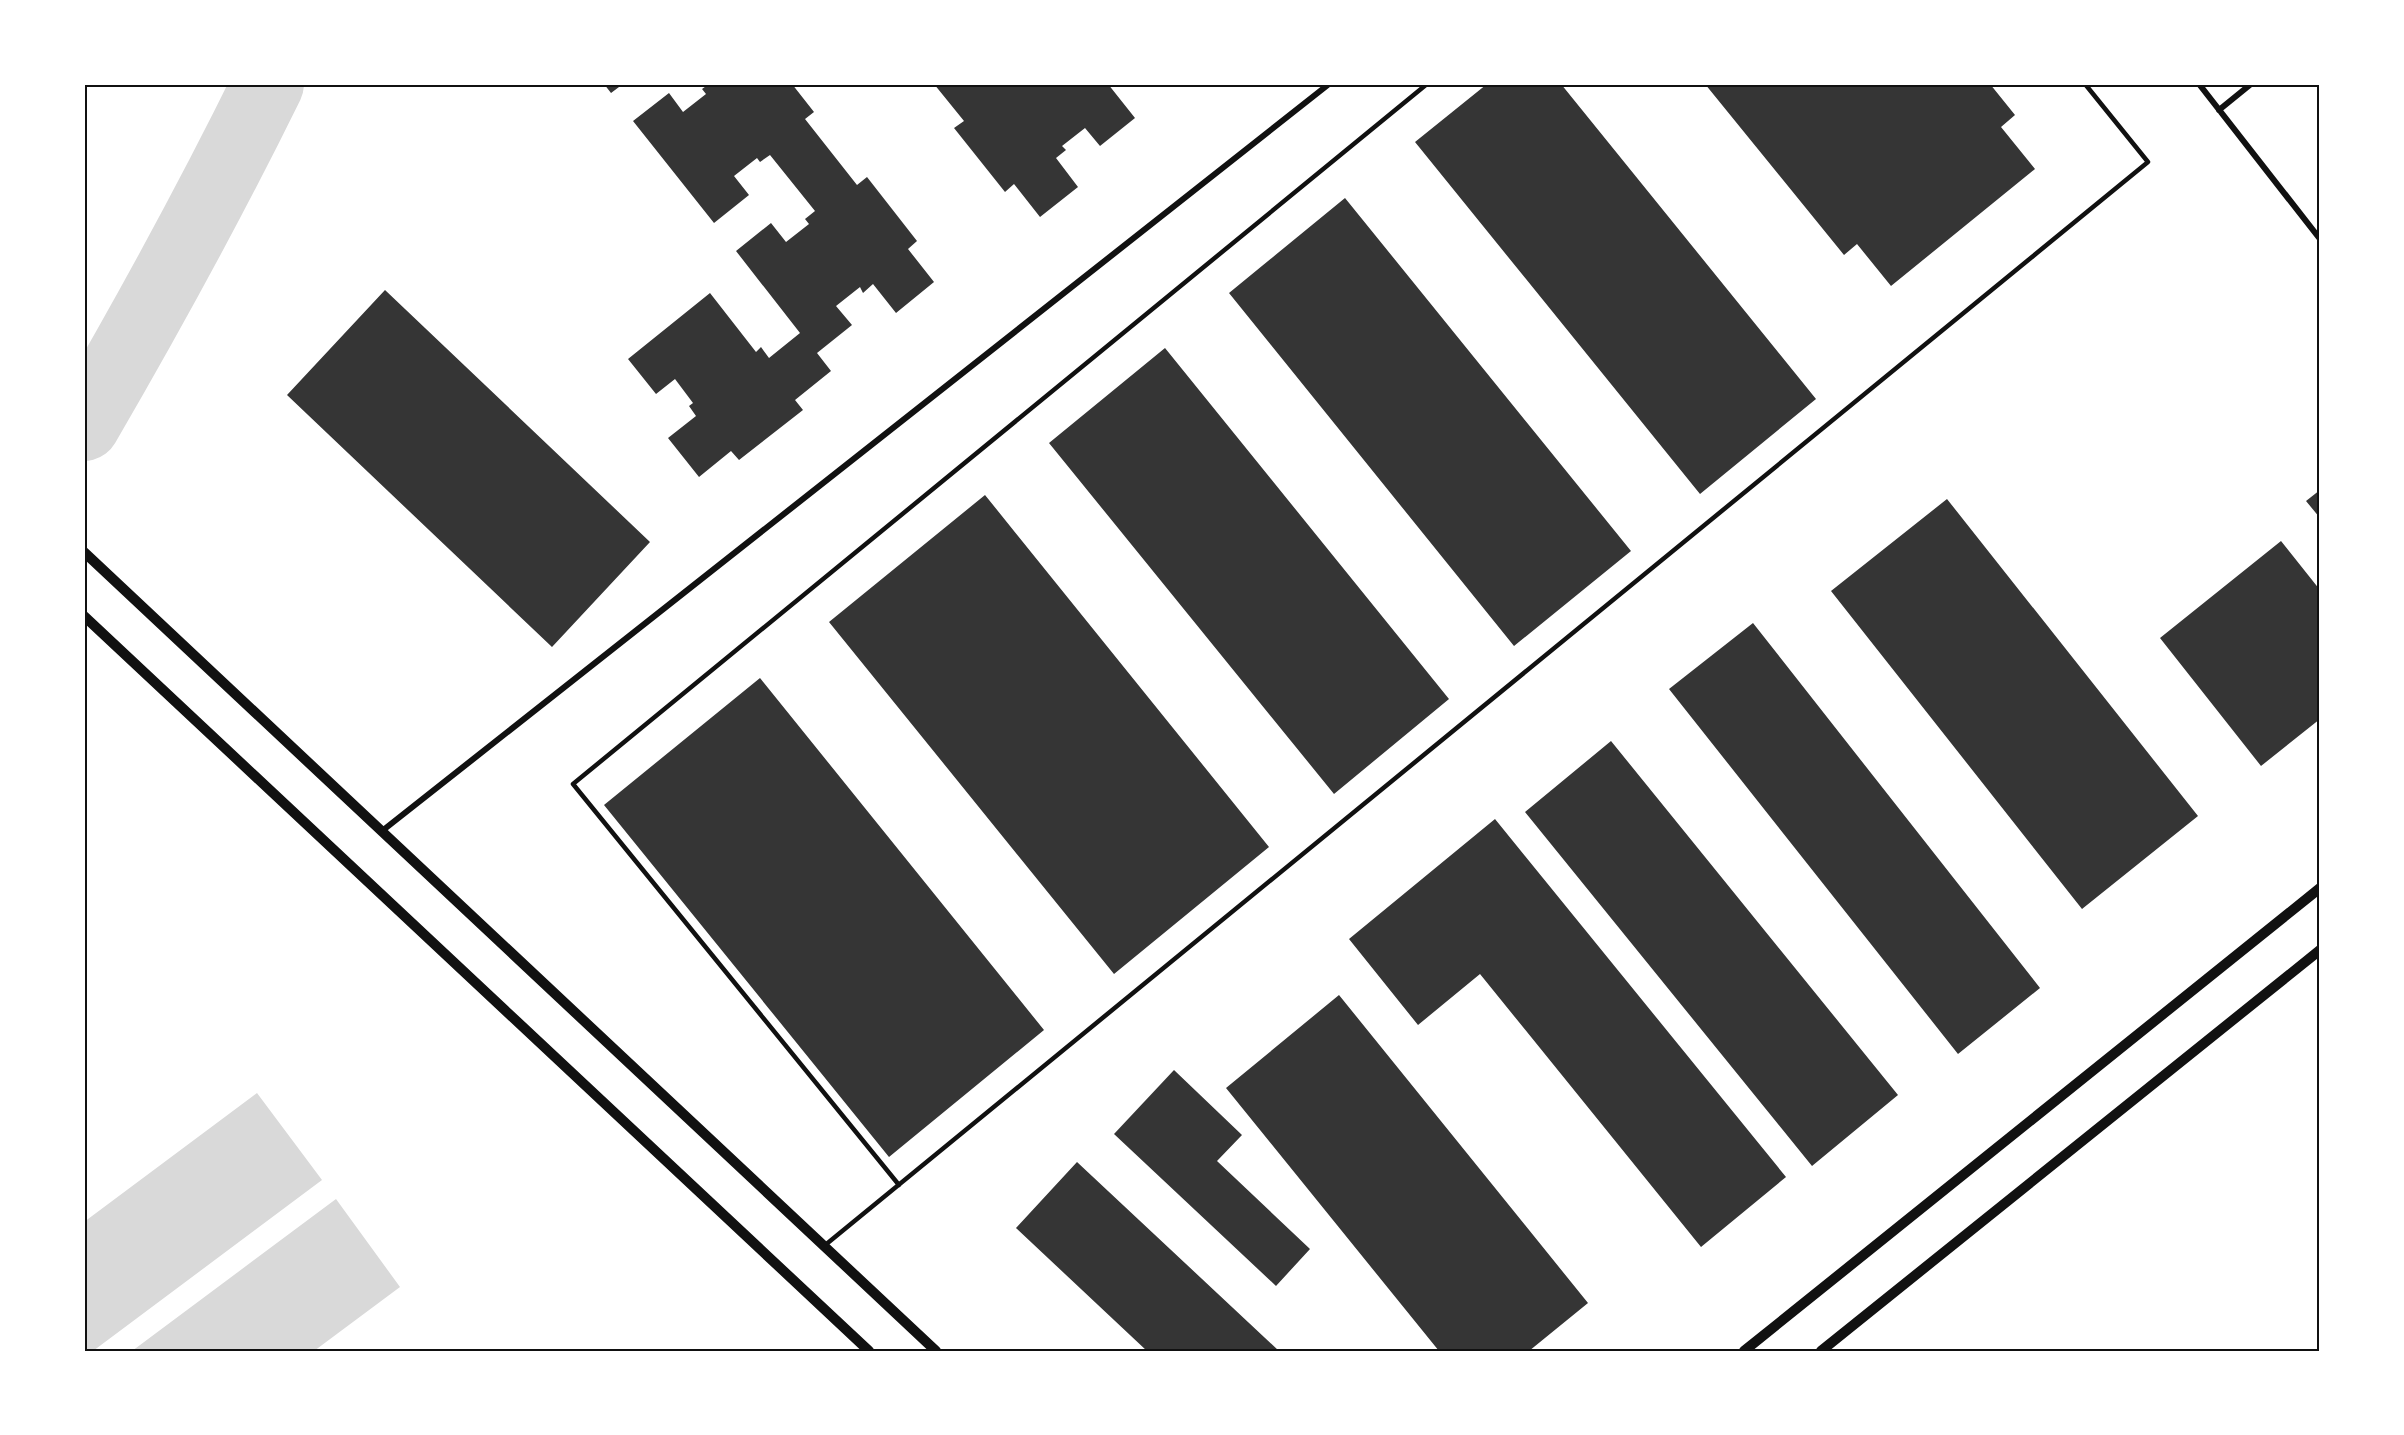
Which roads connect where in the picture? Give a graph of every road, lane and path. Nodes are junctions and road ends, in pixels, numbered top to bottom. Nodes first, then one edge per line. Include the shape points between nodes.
1 (1329, 84) edge
2 (1427, 84) edge
3 (2085, 84) edge
4 (2199, 84) edge
5 (2251, 84) edge
6 (2219, 110) junction
7 (2320, 239) edge
8 (84, 552) edge
9 (84, 616) edge
10 (382, 831) junction
11 (2320, 888) edge
12 (2320, 950) edge
13 (899, 1185) junction
14 (824, 1246) junction
15 (869, 1351) edge
16 (936, 1351) edge
17 (1744, 1351) edge
18 (1821, 1351) edge

1 - 10 street
2 - 13 lane via 573,784
3 - 13 lane via 2148,162
4 - 6 street
5 - 6 street
6 - 7 street
8 - 10 street
9 - 15 street
10 - 14 street
11 - 17 street
12 - 18 street
13 - 14 lane
14 - 16 street

